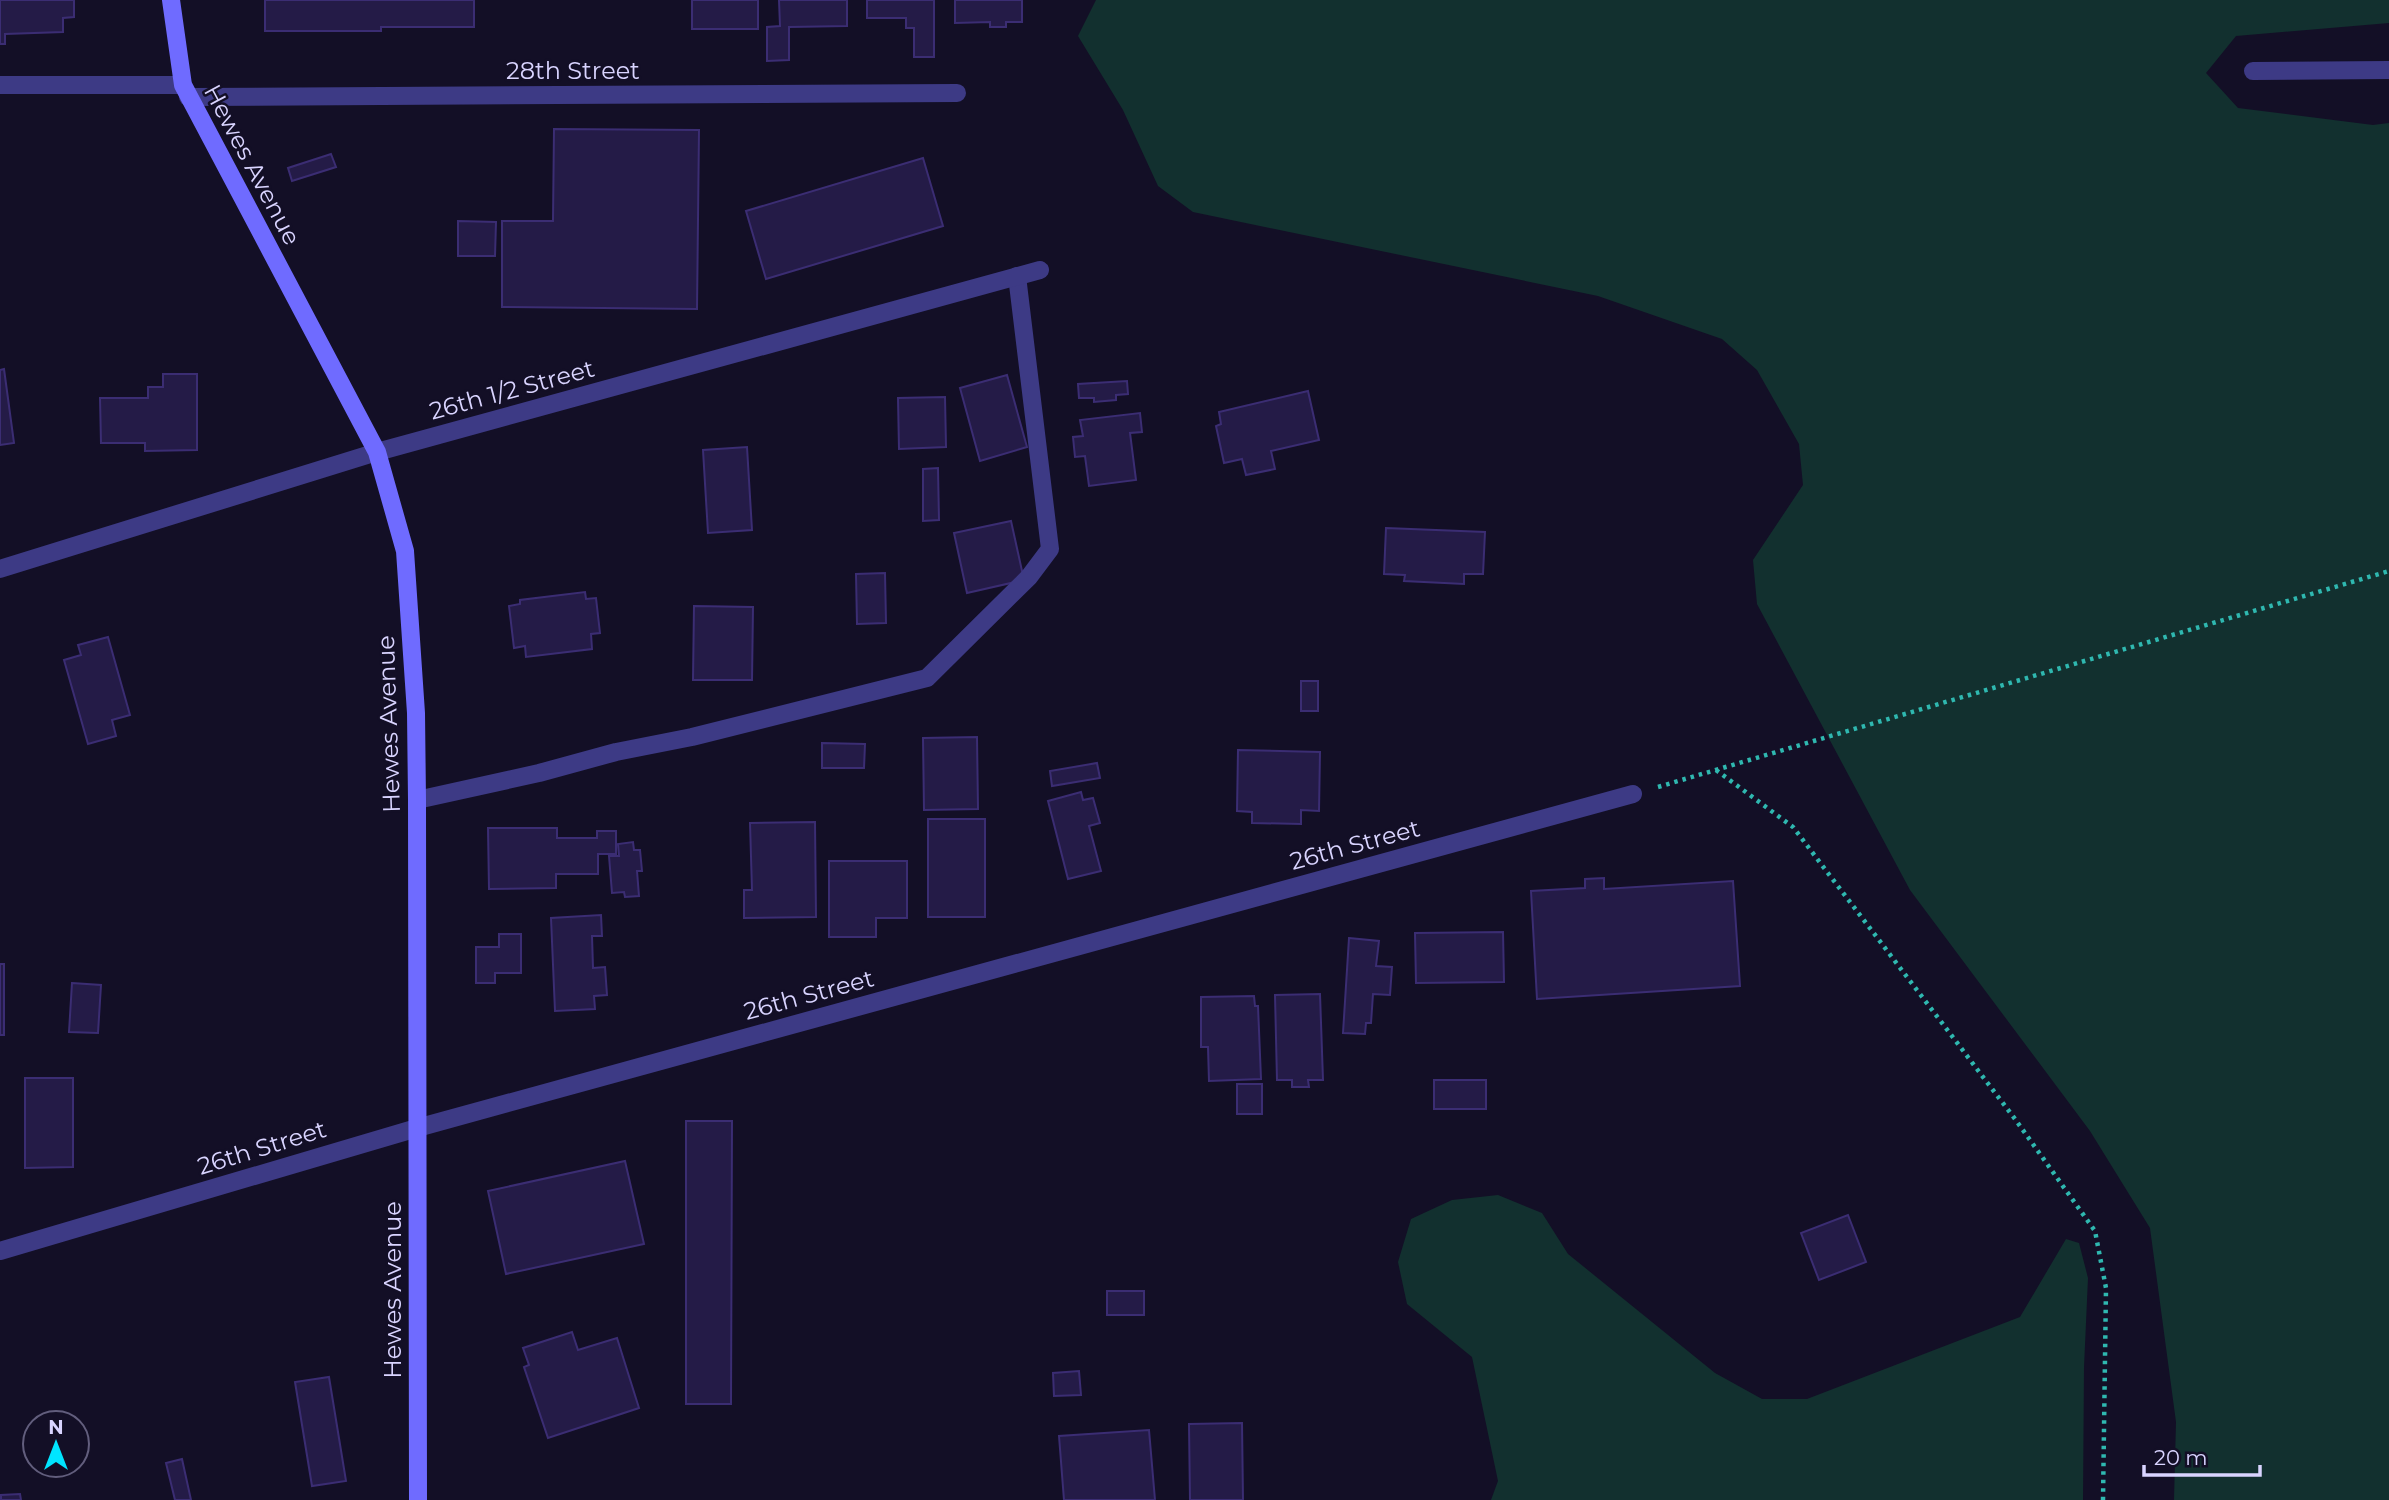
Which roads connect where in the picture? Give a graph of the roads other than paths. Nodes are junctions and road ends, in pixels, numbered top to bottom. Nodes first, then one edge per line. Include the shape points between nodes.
1 (172, 0) edge
2 (2253, 71) dead end
3 (2389, 71) edge
4 (0, 85) edge
5 (186, 91) junction
6 (957, 93) dead end
7 (1041, 270) dead end
8 (1017, 276) junction
9 (377, 452) junction
10 (0, 569) edge
11 (1633, 794) road end
12 (417, 800) junction
13 (417, 1128) junction
14 (0, 1251) edge
15 (418, 1500) edge

1 - 5 main road, Hewes Avenue
2 - 3 street
4 - 5 street, 28th Street
5 - 6 street, 28th Street
5 - 9 main road, Hewes Avenue
7 - 8 street, 26th 1/2 Street
8 - 9 street, 26th 1/2 Street
8 - 12 street via 1050,549 1029,577 927,678
9 - 10 street, 26th 1/2 Street
9 - 12 main road, Hewes Avenue via 405,551
11 - 13 street, 26th Street
12 - 13 main road, Hewes Avenue
13 - 14 street, 26th Street
13 - 15 main road, Hewes Avenue

